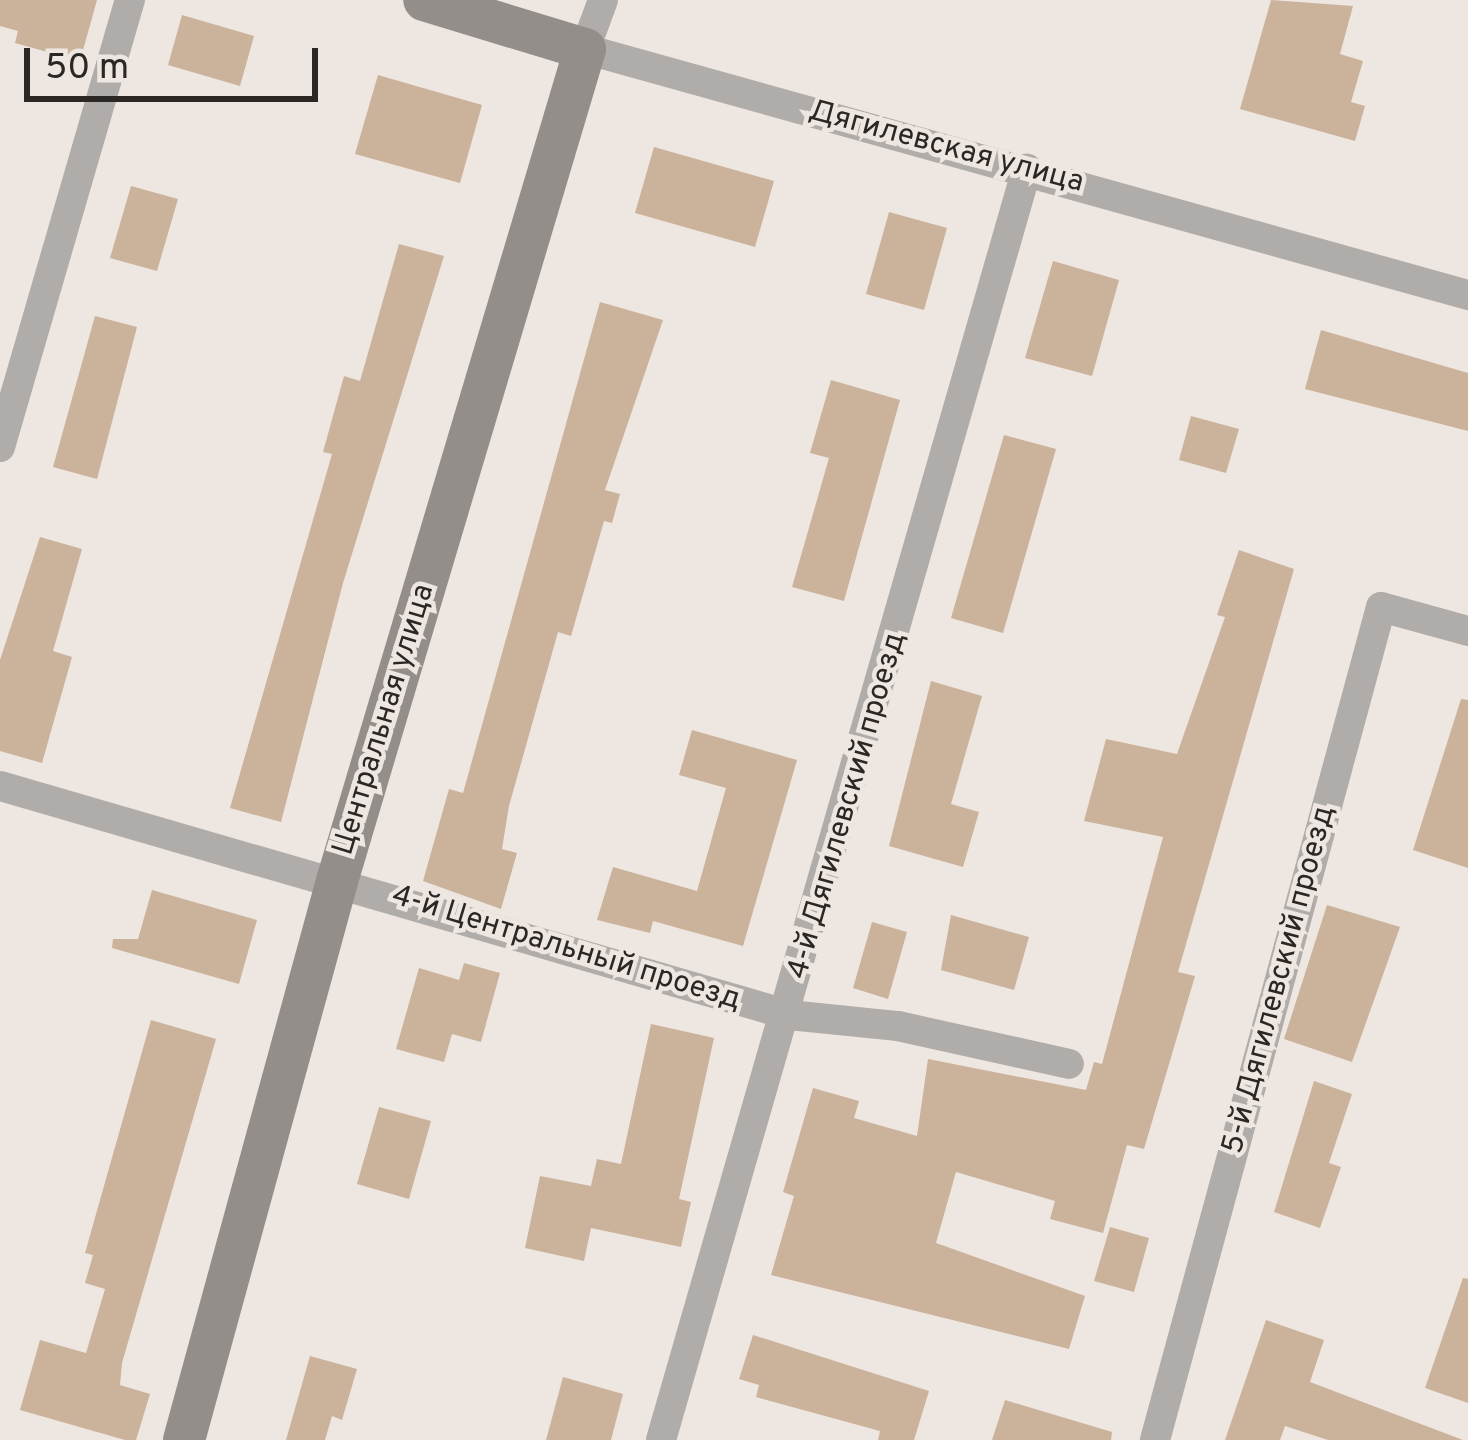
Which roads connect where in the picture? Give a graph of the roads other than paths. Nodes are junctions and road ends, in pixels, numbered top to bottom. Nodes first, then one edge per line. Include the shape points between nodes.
1 (130, 0) edge
2 (424, 0) edge
3 (597, 1) edge
4 (585, 49) junction
5 (1027, 169) junction
6 (1468, 295) edge
7 (0, 447) edge
8 (1468, 632) edge
9 (0, 786) edge
10 (337, 881) junction
11 (789, 1015) junction
12 (1069, 1064) dead end
13 (184, 1440) edge
14 (661, 1440) edge
15 (1155, 1440) edge

1 - 7 street
2 - 4 street, Дягилевская улица
3 - 4 street, Центральная улица
4 - 5 street, Дягилевская улица
4 - 10 street, Центральная улица
5 - 6 street, Дягилевская улица
5 - 11 street, 4-й Дягилевский проезд
8 - 15 street, 5-й Дягилевский проезд via 1382,607
9 - 10 street, 4-й Центральный проезд
10 - 11 street, 4-й Центральный проезд
10 - 13 street, Центральная улица
11 - 12 street, 4-й Центральный проезд via 898,1026
11 - 14 street, 4-й Дягилевский проезд

